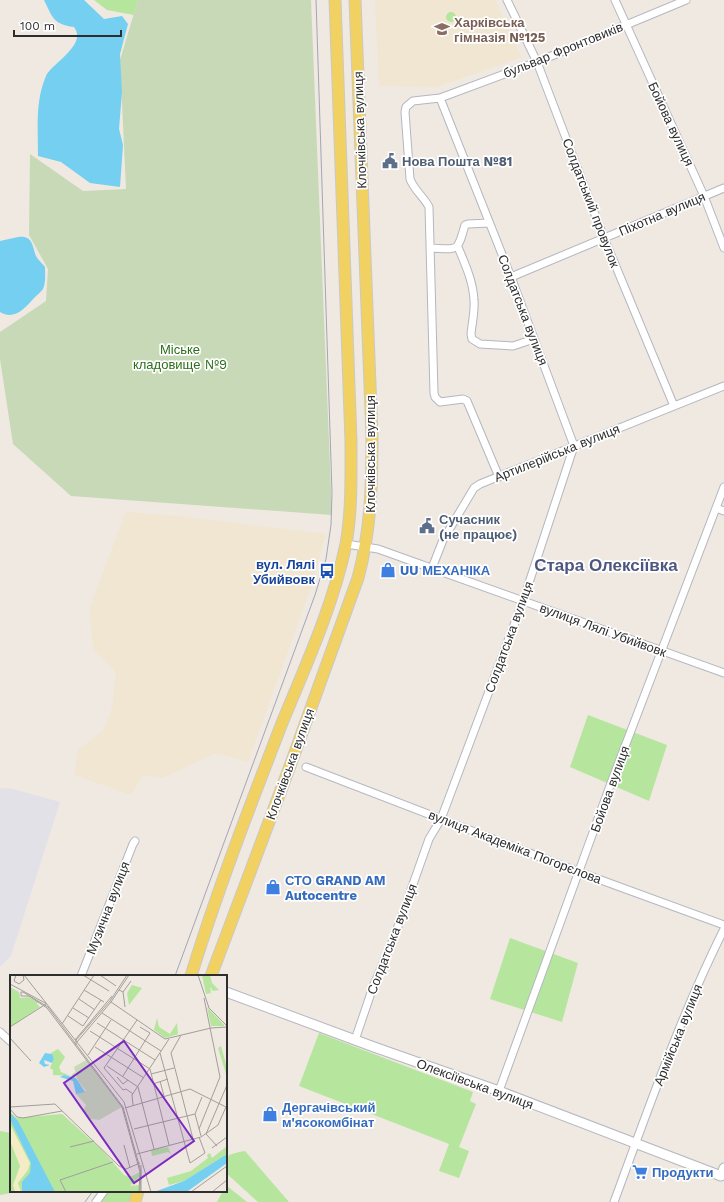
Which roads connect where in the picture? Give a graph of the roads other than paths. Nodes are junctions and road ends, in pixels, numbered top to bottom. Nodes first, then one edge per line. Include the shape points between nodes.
1 (336, 0) edge
2 (355, 0) edge
3 (507, 0) edge
4 (615, 0) edge
5 (686, 0) edge
6 (626, 26) junction
7 (536, 62) junction
8 (440, 98) junction
9 (724, 188) edge
10 (704, 196) junction
11 (490, 223) junction
12 (604, 238) junction
13 (458, 247) junction
14 (430, 248) junction
15 (724, 248) edge
16 (511, 277) junction
17 (534, 339) junction
18 (724, 386) edge
19 (674, 406) junction
20 (574, 446) junction
21 (499, 477) junction
22 (724, 487) edge
23 (716, 508) junction
24 (724, 511) edge
25 (346, 544) junction
26 (365, 546) junction
27 (432, 568) junction
28 (523, 601) junction
29 (661, 651) junction
30 (724, 673) edge
31 (306, 767) dead end
32 (442, 819) junction
33 (135, 841) dead end
34 (579, 872) junction
35 (724, 925) edge
36 (724, 929) edge
37 (82, 975) edge
38 (191, 975) edge
39 (211, 975) edge
40 (227, 992) edge
41 (0, 1032) edge
42 (355, 1040) junction
43 (10, 1041) edge
44 (499, 1091) junction
45 (635, 1143) junction
46 (723, 1174) edge
47 (103, 1192) edge
48 (138, 1192) edge
49 (96, 1202) edge
50 (135, 1202) edge
51 (614, 1202) edge

1 - 25 main road, Клочківська вулиця via 351,441 350,511
2 - 26 main road, Клочківська вулиця via 372,436 372,491
3 - 7 street, Солдатський провулок
4 - 6 street, Бойова вулиця
5 - 6 street, бульвар Фронтовиків
6 - 7 street, бульвар Фронтовиків
6 - 10 street, Бойова вулиця
7 - 8 street, бульвар Фронтовиків
7 - 12 street, Солдатський провулок
8 - 11 street, Солдатська вулиця
8 - 14 street, бульвар Фронтовиків via 413,101 406,107 405,112 410,179 429,207
9 - 10 street, Піхотна вулиця
10 - 12 street, Піхотна вулиця
10 - 15 street, Бойова вулиця
11 - 13 street via 465,225
11 - 16 street, Солдатська вулиця
12 - 16 street, Піхотна вулиця
12 - 19 street, Солдатський провулок
13 - 14 street
13 - 17 street via 473,290 472,339 480,344 513,346
14 - 21 street, бульвар Фронтовиків via 435,397 440,402 463,399 467,401
16 - 17 street, Солдатська вулиця
17 - 20 street, Солдатська вулиця
18 - 19 street, Артилерійська вулиця
19 - 20 street, Артилерійська вулиця
20 - 21 street, Артилерійська вулиця
20 - 28 street, Солдатська вулиця
21 - 27 street, Артилерійська вулиця via 474,488 443,540
22 - 23 street, Бойова вулиця
23 - 24 street
23 - 29 street, Бойова вулиця
25 - 26 street, вулиця Лялі Убийвовк
25 - 38 main road, Клочківська вулиця via 332,599 263,772 205,930
26 - 27 street, вулиця Лялі Убийвовк
26 - 39 main road, Клочківська вулиця via 358,578 323,676
27 - 28 street, вулиця Лялі Убийвовк
28 - 29 street, вулиця Лялі Убийвовк
28 - 32 street, Солдатська вулиця
29 - 30 street, вулиця Лялі Убийвовк
29 - 34 street, Бойова вулиця
31 - 32 street, вулиця Академіка Погорєлова
32 - 34 street, вулиця Академіка Погорєлова
32 - 42 street, Солдатська вулиця via 429,839
33 - 37 street, Музична вулиця
34 - 35 street, вулиця Академіка Погорєлова
34 - 44 street, Бойова вулиця
36 - 45 street, Армійська вулиця via 697,986
40 - 42 street, Олексіївська вулиця
41 - 43 street
42 - 44 street, Олексіївська вулиця
44 - 45 street, Олексіївська вулиця
45 - 46 street, Олексіївська вулиця
45 - 51 street, Армійська вулиця
47 - 49 street
48 - 50 main road

